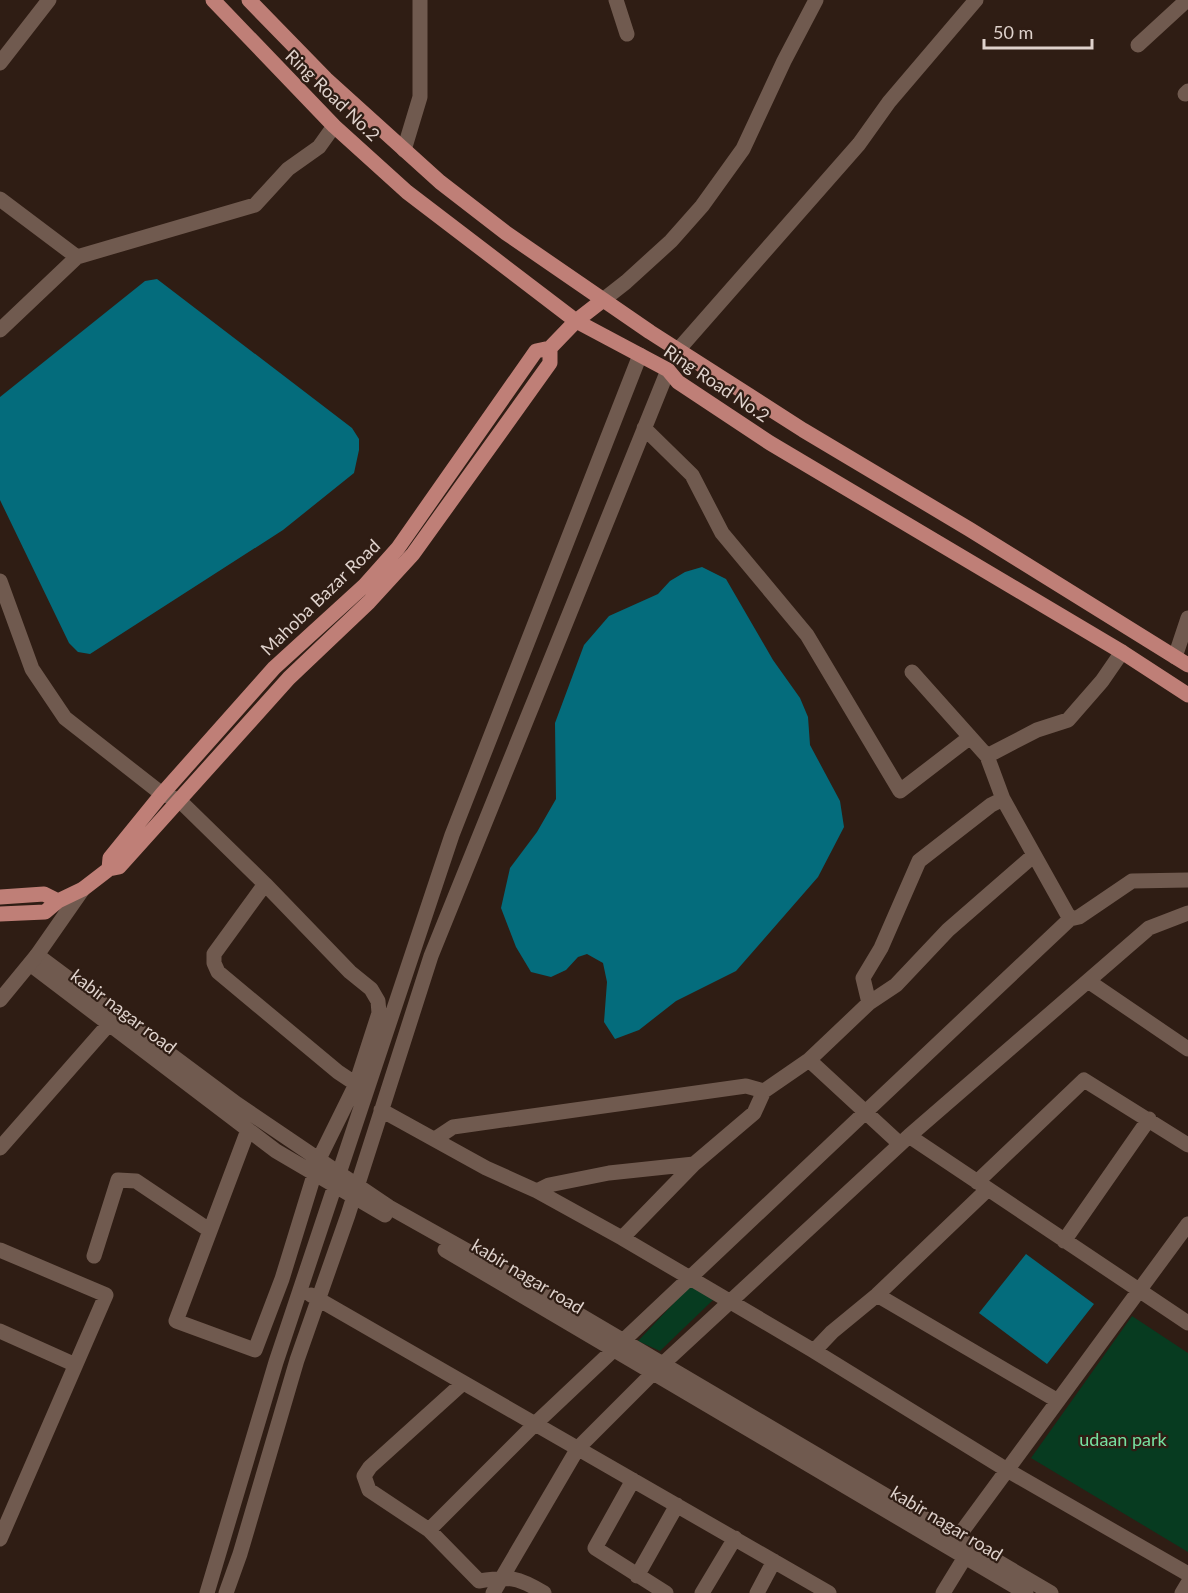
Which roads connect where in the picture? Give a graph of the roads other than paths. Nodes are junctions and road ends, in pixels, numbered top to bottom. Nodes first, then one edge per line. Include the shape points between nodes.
1 (49, 0) edge
2 (213, 0) edge
3 (251, 0) edge
4 (420, 0) edge
5 (616, 0) edge
6 (816, 0) edge
7 (976, 0) edge
8 (1187, 0) edge
9 (627, 34) dead end
10 (1138, 45) dead end
11 (0, 63) edge
12 (334, 126) junction
13 (404, 150) junction
14 (0, 200) edge
15 (77, 257) junction
16 (603, 300) junction
17 (576, 321) junction
18 (0, 330) edge
19 (678, 350) junction
20 (640, 355) junction
21 (668, 370) junction
22 (644, 428) junction
23 (0, 581) edge
24 (350, 610) junction
25 (1188, 618) edge
26 (1122, 652) junction
27 (1182, 661) edge
28 (912, 672) dead end
29 (1188, 695) edge
30 (969, 738) junction
31 (987, 756) junction
32 (162, 794) junction
33 (179, 800) junction
34 (1003, 800) junction
35 (1034, 856) junction
36 (109, 869) junction
37 (1188, 880) edge
38 (265, 884) junction
39 (83, 889) junction
40 (0, 897) edge
41 (58, 901) junction
42 (1188, 913) edge
43 (0, 914) edge
44 (1070, 919) junction
45 (33, 960) junction
46 (1088, 981) junction
47 (0, 1000) edge
48 (869, 1003) junction
49 (109, 1024) junction
50 (1188, 1049) edge
51 (809, 1060) junction
52 (356, 1084) junction
53 (764, 1091) junction
54 (381, 1110) junction
55 (865, 1113) junction
56 (1149, 1119) junction
57 (248, 1130) junction
58 (435, 1139) junction
59 (904, 1140) junction
60 (1188, 1145) edge
61 (0, 1148) edge
62 (694, 1164) junction
63 (317, 1166) junction
64 (337, 1179) junction
65 (983, 1186) junction
66 (356, 1191) junction
67 (537, 1191) junction
68 (1187, 1229) edge
69 (209, 1230) junction
70 (622, 1238) junction
71 (1064, 1241) junction
72 (0, 1250) edge
73 (94, 1256) dead end
74 (690, 1278) junction
75 (282, 1279) junction
76 (300, 1289) junction
77 (1139, 1292) junction
78 (877, 1295) junction
79 (318, 1299) junction
80 (729, 1302) junction
81 (1188, 1323) edge
82 (0, 1331) edge
83 (619, 1346) junction
84 (814, 1351) junction
85 (69, 1362) dead end
86 (658, 1368) junction
87 (463, 1383) junction
88 (1058, 1401) junction
89 (536, 1423) junction
90 (578, 1448) junction
91 (1007, 1470) junction
92 (633, 1480) junction
93 (7, 1504) edge
94 (677, 1505) junction
95 (429, 1530) junction
96 (735, 1538) junction
97 (0, 1539) edge
98 (954, 1542) junction
99 (969, 1551) junction
100 (774, 1561) junction
101 (1188, 1574) edge
102 (637, 1576) junction
103 (502, 1577) junction
104 (1188, 1583) edge
105 (207, 1593) edge
106 (226, 1593) edge
107 (493, 1593) edge
108 (544, 1593) edge
109 (666, 1593) edge
110 (702, 1593) edge
111 (757, 1593) edge
112 (829, 1593) edge
113 (944, 1593) edge
114 (1026, 1593) edge
115 (1051, 1593) edge
116 (1182, 1593) edge

1 - 11 street
2 - 12 main road, Ring Road No.2
3 - 13 main road, Ring Road No.2 via 326,79
4 - 13 street via 420,97
5 - 9 street
6 - 16 street via 743,150 671,241
7 - 19 street via 889,102 859,144
8 - 10 street
12 - 15 street via 319,147 288,169 255,205
12 - 17 main road, Ring Road No.2 via 407,192
13 - 16 main road, Ring Road No.2 via 506,233
14 - 15 street
15 - 18 street
16 - 17 main road, Mahoba Bazar Road
16 - 19 main road, Ring Road No.2
17 - 20 main road, Ring Road No.2
17 - 24 main road, Mahoba Bazar Road via 550,348 536,351
19 - 27 main road, Ring Road No.2
20 - 21 main road, Ring Road No.2
20 - 64 street via 452,835
21 - 22 street
21 - 26 main road, Ring Road No.2 via 678,382 770,443
22 - 30 street via 692,475 722,533 807,635 900,791
22 - 54 street via 431,956
23 - 32 street via 32,669 64,718
24 - 32 main road, Mahoba Bazar Road via 274,669
24 - 33 main road, Mahoba Bazar Road
25 - 27 street
26 - 29 main road, Ring Road No.2
26 - 31 street via 1068,720 1037,730
28 - 30 street
30 - 31 street
31 - 34 street
32 - 33 street
32 - 36 main road, Mahoba Bazar Road via 110,858
33 - 36 main road, Mahoba Bazar Road via 119,867
33 - 38 street
34 - 35 street
34 - 48 street via 991,805 919,861 881,948 863,978
35 - 44 street
35 - 48 street via 948,930 896,985
36 - 39 main road, Mahoba Bazar Road
37 - 44 street via 1132,881
38 - 52 street via 371,989 378,1001 379,1013
38 - 52 street via 214,954 218,972
39 - 41 main road
39 - 45 street, Mahoba Bazar Road
40 - 41 main road via 44,894
41 - 43 main road via 45,912
42 - 46 street via 1149,928
44 - 55 street
45 - 47 street, Mahoba Bazar Road
45 - 49 street, kabir nagar road
45 - 63 street via 237,1104
46 - 50 street
46 - 59 street
48 - 51 street
49 - 57 street, kabir nagar road
49 - 61 street
51 - 53 street
51 - 55 street
52 - 63 street
53 - 58 street via 746,1086 453,1127
53 - 62 street via 754,1113
54 - 58 street
54 - 66 street
55 - 59 street
55 - 74 street
56 - 60 street
56 - 65 street via 1084,1080
56 - 71 street
57 - 63 street, kabir nagar road via 276,1151
57 - 69 street
58 - 67 street
59 - 65 street
59 - 80 street
62 - 67 street via 609,1173
62 - 70 street
63 - 64 street, kabir nagar road
63 - 75 street
64 - 66 street, kabir nagar road
64 - 76 street
65 - 71 street
65 - 78 street
66 - 79 street
66 - 83 street, kabir nagar road
67 - 70 street
68 - 77 street
69 - 73 street via 136,1181 118,1180
69 - 75 street via 176,1321 255,1350
70 - 74 street
71 - 77 street
72 - 93 street via 106,1295
74 - 80 street
74 - 83 street
75 - 76 street
76 - 79 street
76 - 105 street
77 - 81 street
77 - 88 street
78 - 84 street
78 - 88 street
79 - 87 street
79 - 106 street
80 - 84 street
80 - 86 street
82 - 85 street
83 - 86 street, kabir nagar road
83 - 89 street
84 - 91 street
86 - 90 street
86 - 98 street, kabir nagar road
87 - 89 street
87 - 95 street via 364,1476 369,1490
88 - 91 street
89 - 90 street
89 - 95 street
90 - 92 street
90 - 103 street
91 - 98 street
91 - 101 street
92 - 94 street
92 - 102 street via 595,1548
93 - 97 street
94 - 96 street
94 - 102 street
95 - 103 street via 479,1581
96 - 100 street
96 - 110 street
98 - 99 street, kabir nagar road
99 - 113 street
99 - 114 street, kabir nagar road
99 - 115 street
100 - 111 street
100 - 112 street
102 - 109 street
103 - 107 street
103 - 108 street via 524,1581
104 - 116 street

